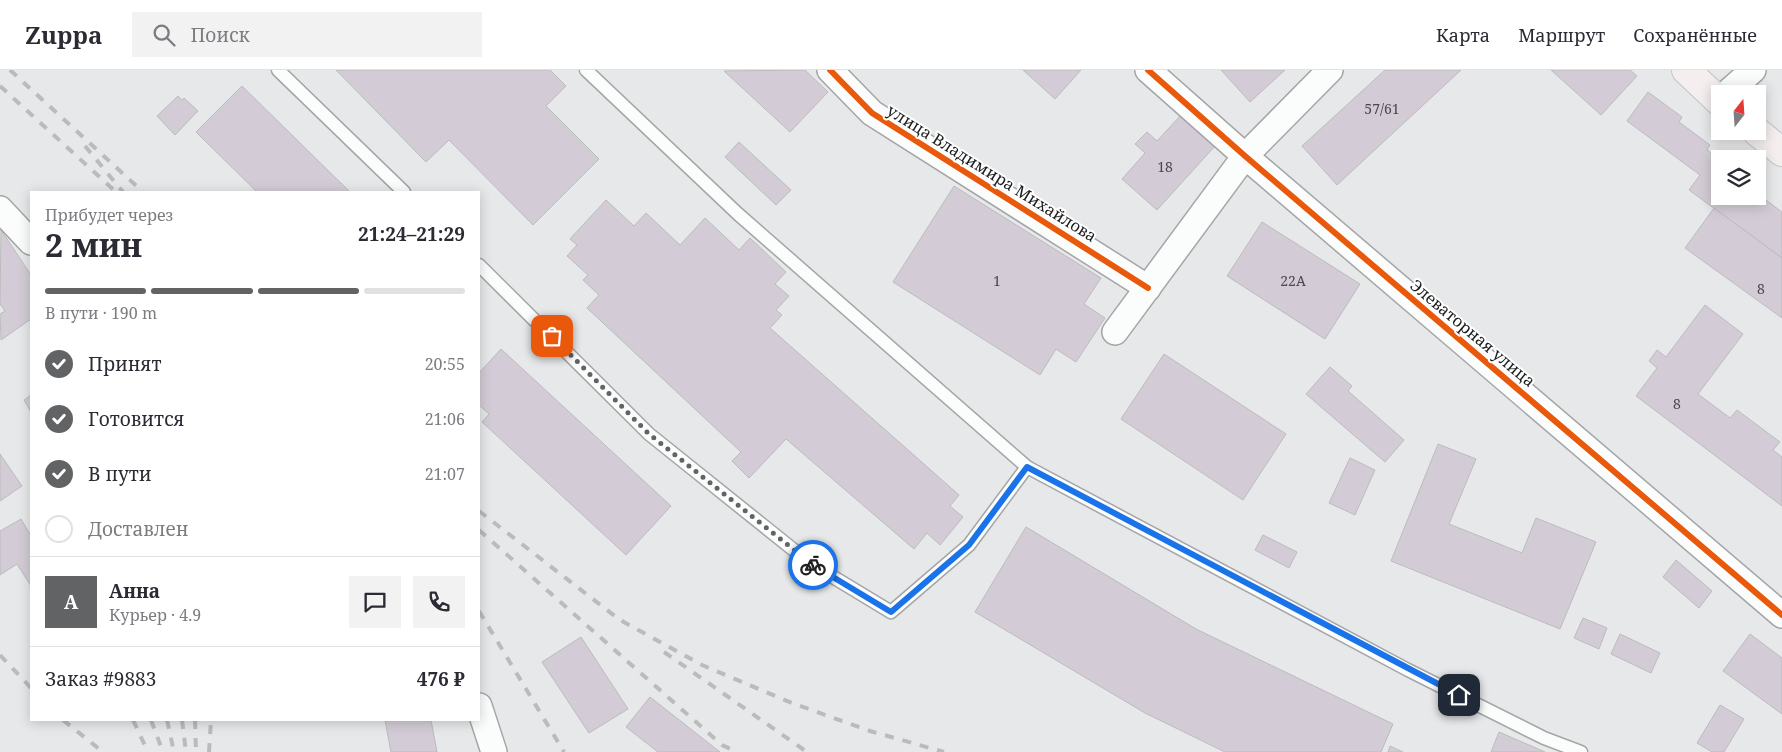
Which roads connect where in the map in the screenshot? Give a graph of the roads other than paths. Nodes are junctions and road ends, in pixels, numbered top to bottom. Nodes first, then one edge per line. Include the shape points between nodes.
1 (278, 70) edge
2 (586, 70) edge
3 (830, 70) edge
4 (1148, 70) edge
5 (1330, 70) edge
6 (1686, 70) edge
7 (1753, 70) edge
8 (1736, 85) edge
9 (1711, 91) edge
10 (1766, 139) edge
11 (1782, 152) edge
12 (1245, 156) junction
13 (403, 191) edge
14 (0, 210) edge
15 (30, 241) edge
16 (480, 266) edge
17 (1148, 288) junction
18 (1115, 332) dead end
19 (1027, 467) junction
20 (1782, 615) edge
21 (480, 709) edge
22 (494, 752) edge
23 (1581, 752) edge

1 - 13 lane
2 - 19 lane via 738,214
3 - 17 street, улица Владимира Михайлова via 872,114
4 - 12 street, Элеваторная улица
5 - 12 street
6 - 9 main road
7 - 8 street
10 - 11 main road
12 - 17 street
12 - 20 street, Элеваторная улица
14 - 15 street
16 - 19 lane via 649,434 810,563 891,612 969,545
17 - 18 street
19 - 23 lane via 1408,670 1544,738
21 - 22 street

